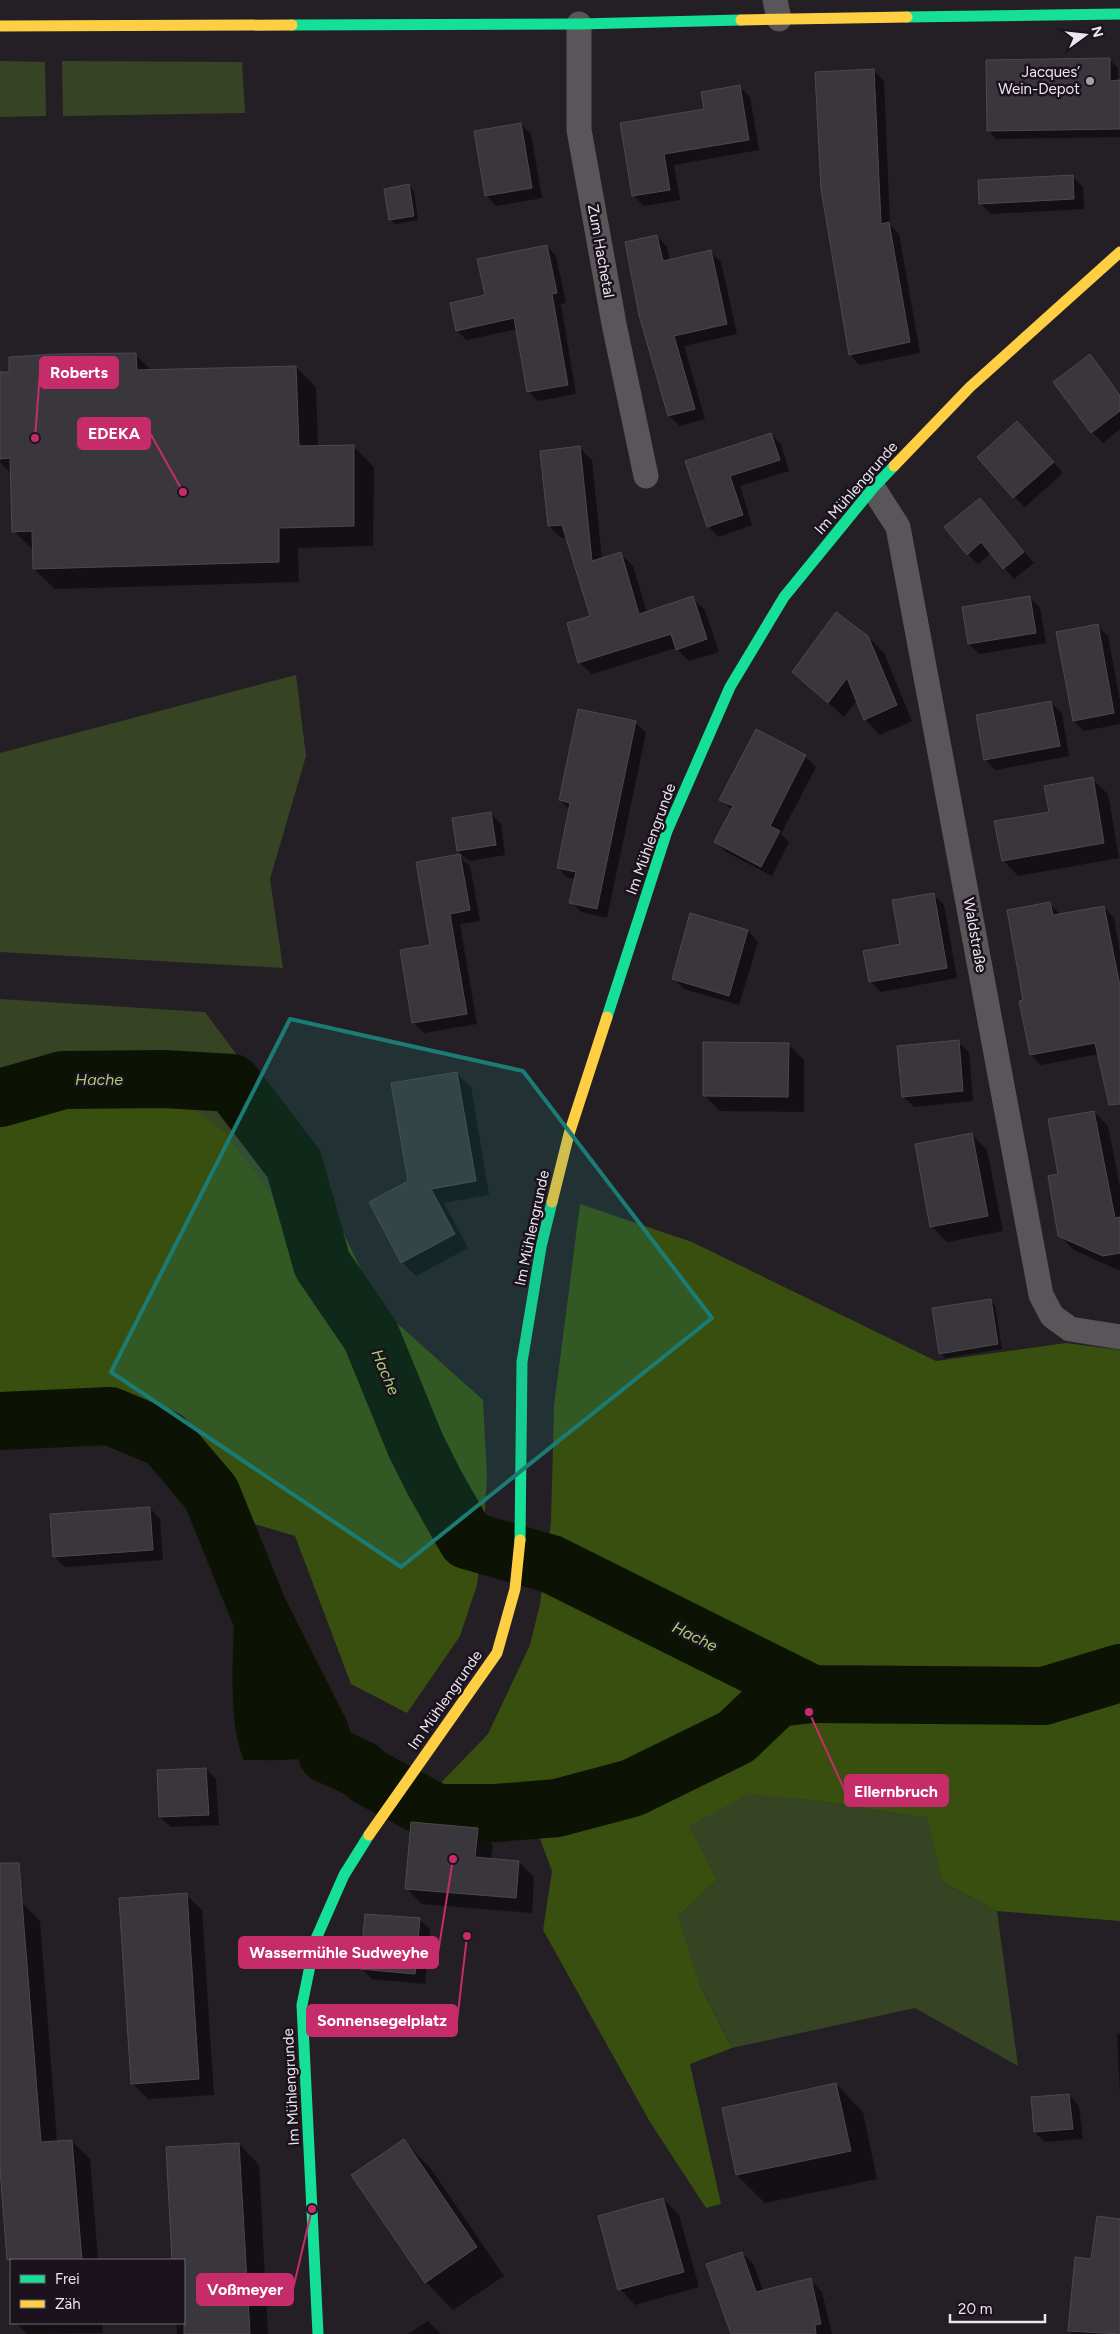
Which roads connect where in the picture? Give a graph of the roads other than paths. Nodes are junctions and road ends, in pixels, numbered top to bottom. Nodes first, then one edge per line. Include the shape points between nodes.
1 (777, 9) edge
2 (1120, 14) edge
3 (579, 24) junction
4 (0, 26) edge
5 (1120, 252) edge
6 (646, 476) dead end
7 (872, 488) junction
8 (1120, 1337) edge
9 (318, 2334) edge

1 - 2 main road
1 - 3 main road
3 - 4 main road
3 - 6 street, Zum Hachetal via 579,130 614,324
5 - 7 main road, Im Mühlengrunde via 970,387
7 - 8 street, Waldstraße via 898,527 1041,1295 1052,1316 1070,1329
7 - 9 main road, Im Mühlengrunde via 784,598 730,687 667,831 569,1134 541,1247 522,1362 521,1527 515,1589 497,1653 389,1803 344,1875 315,1941 302,2004

